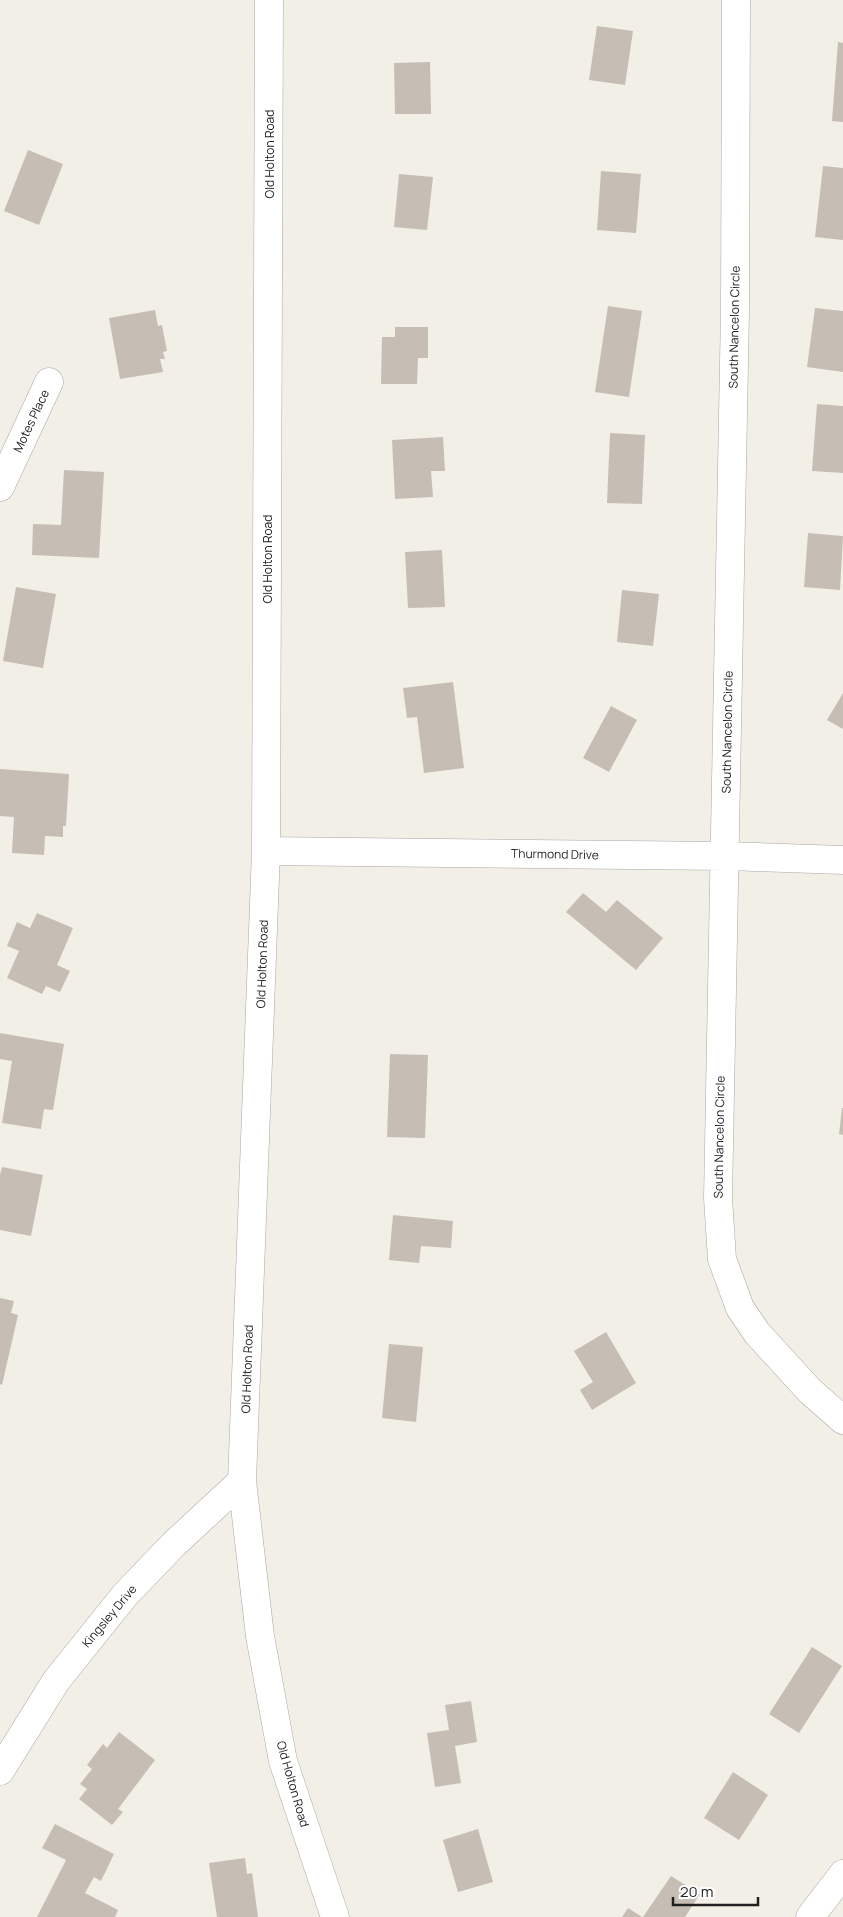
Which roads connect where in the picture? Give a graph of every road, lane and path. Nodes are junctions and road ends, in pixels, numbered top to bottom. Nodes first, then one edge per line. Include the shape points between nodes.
1 (269, 0) edge
2 (736, 0) edge
3 (49, 382) dead end
4 (0, 487) edge
5 (266, 851) junction
6 (725, 856) junction
7 (843, 860) edge
8 (843, 1420) edge
9 (242, 1481) junction
10 (0, 1771) edge
11 (843, 1874) edge
12 (335, 1917) edge
13 (810, 1917) edge

1 - 5 street, Old Holton Road
2 - 6 street, South Nancelon Circle via 735,311
3 - 4 street, Motes Place
5 - 6 street, Thurmond Drive
5 - 9 street, Old Holton Road
6 - 7 street, Thurmond Drive
6 - 8 street, South Nancelon Circle via 718,1198 722,1260 740,1308 757,1333 810,1391
9 - 10 street, Kingsley Drive via 125,1595 56,1681
9 - 12 street, Old Holton Road via 260,1636 283,1761
11 - 13 street

